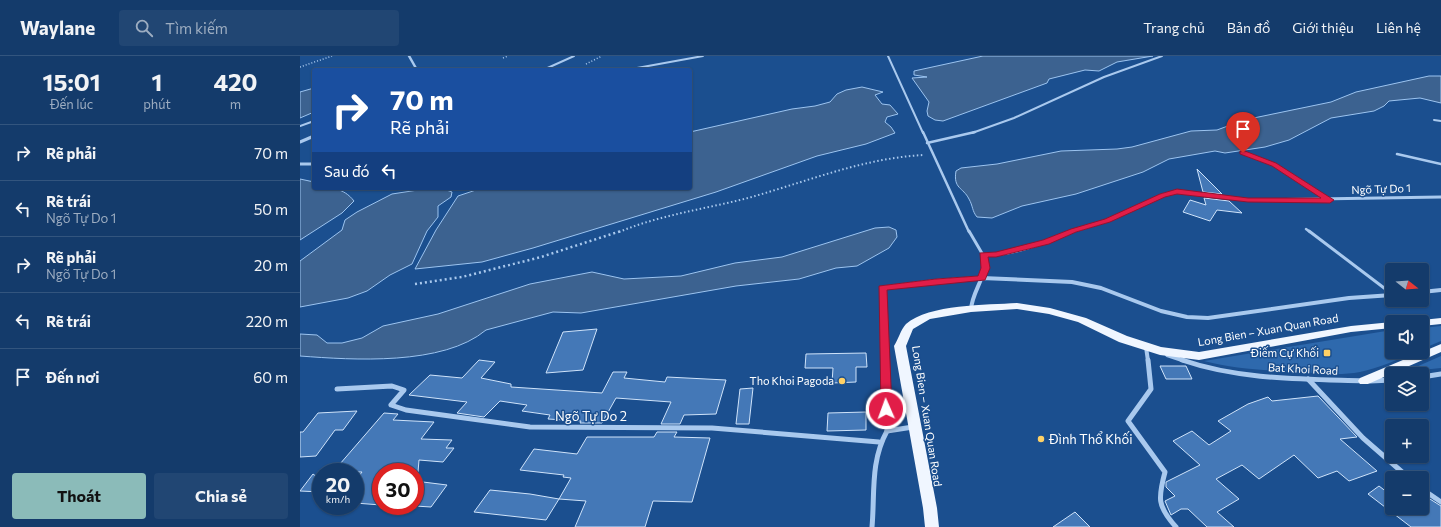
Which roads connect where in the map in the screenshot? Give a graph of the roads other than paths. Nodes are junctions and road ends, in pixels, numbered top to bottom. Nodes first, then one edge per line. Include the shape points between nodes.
1 (408, 56) edge
2 (574, 56) edge
3 (703, 56) edge
4 (888, 56) edge
5 (1162, 56) edge
6 (416, 68) edge
7 (547, 68) edge
8 (637, 68) edge
9 (1434, 120) dead end
10 (1441, 121) edge
11 (312, 122) edge
12 (300, 126) edge
13 (312, 137) edge
14 (300, 142) edge
15 (928, 143) junction
16 (1243, 153) dead end
17 (1397, 154) dead end
18 (300, 164) edge
19 (312, 164) edge
20 (1441, 164) edge
21 (1441, 197) edge
22 (1330, 200) junction
23 (1306, 229) dead end
24 (983, 255) junction
25 (982, 278) junction
26 (1385, 289) edge
27 (1441, 290) edge
28 (1429, 291) edge
29 (1385, 295) edge
30 (971, 309) junction
31 (1441, 321) edge
32 (1429, 322) edge
33 (1385, 326) edge
34 (1145, 346) junction
35 (1441, 348) edge
36 (1441, 374) edge
37 (1429, 376) edge
38 (1308, 379) junction
39 (1385, 380) edge
40 (1364, 381) junction
41 (337, 389) dead end
42 (914, 426) junction
43 (886, 431) junction
44 (879, 442) junction
45 (1401, 471) edge
46 (1429, 494) edge
47 (1441, 502) edge
48 (872, 527) edge
49 (932, 527) edge
50 (1176, 527) edge

1 - 6 street
2 - 7 lane
3 - 8 lane
4 - 15 lane
5 - 15 lane via 1103,77 1057,100 997,124 960,137
9 - 10 lane
11 - 12 lane
13 - 14 street
15 - 24 lane via 972,239
16 - 22 lane via 1274,165
17 - 20 lane
18 - 19 street
21 - 22 street, Ngõ Tự Do 1
22 - 24 street, Ngõ Tự Do 1 via 1248,200 1177,192 1162,196 1107,221 1046,242 996,255
23 - 26 lane
24 - 25 street via 985,268
25 - 29 street via 1072,282 1101,288 1161,311 1186,317 1208,318
25 - 30 street via 971,298
25 - 43 street via 882,288
27 - 28 street
30 - 34 main road, Long Bien – Xuan Quan Road via 1017,306 1050,310
30 - 42 main road, Long Bien – Xuan Quan Road via 927,316 909,327 900,346
31 - 32 main road
33 - 34 main road, Long Bien – Xuan Quan Road via 1351,328 1199,356 1160,351
34 - 38 street, Bat Khoi Road via 1185,361 1223,371
34 - 50 street via 1151,389 1128,421 1165,472 1158,502 1164,515
35 - 40 main road
36 - 37 street
38 - 40 street, Bat Khoi Road
38 - 45 street via 1363,438
39 - 40 street, Bat Khoi Road
41 - 44 street, Ngõ Tự Do 2 via 392,386 404,390 391,405 406,410 530,427 712,428
42 - 43 street
42 - 49 main road, Long Bien – Xuan Quan Road
43 - 44 street
44 - 48 street via 874,462
46 - 47 street

